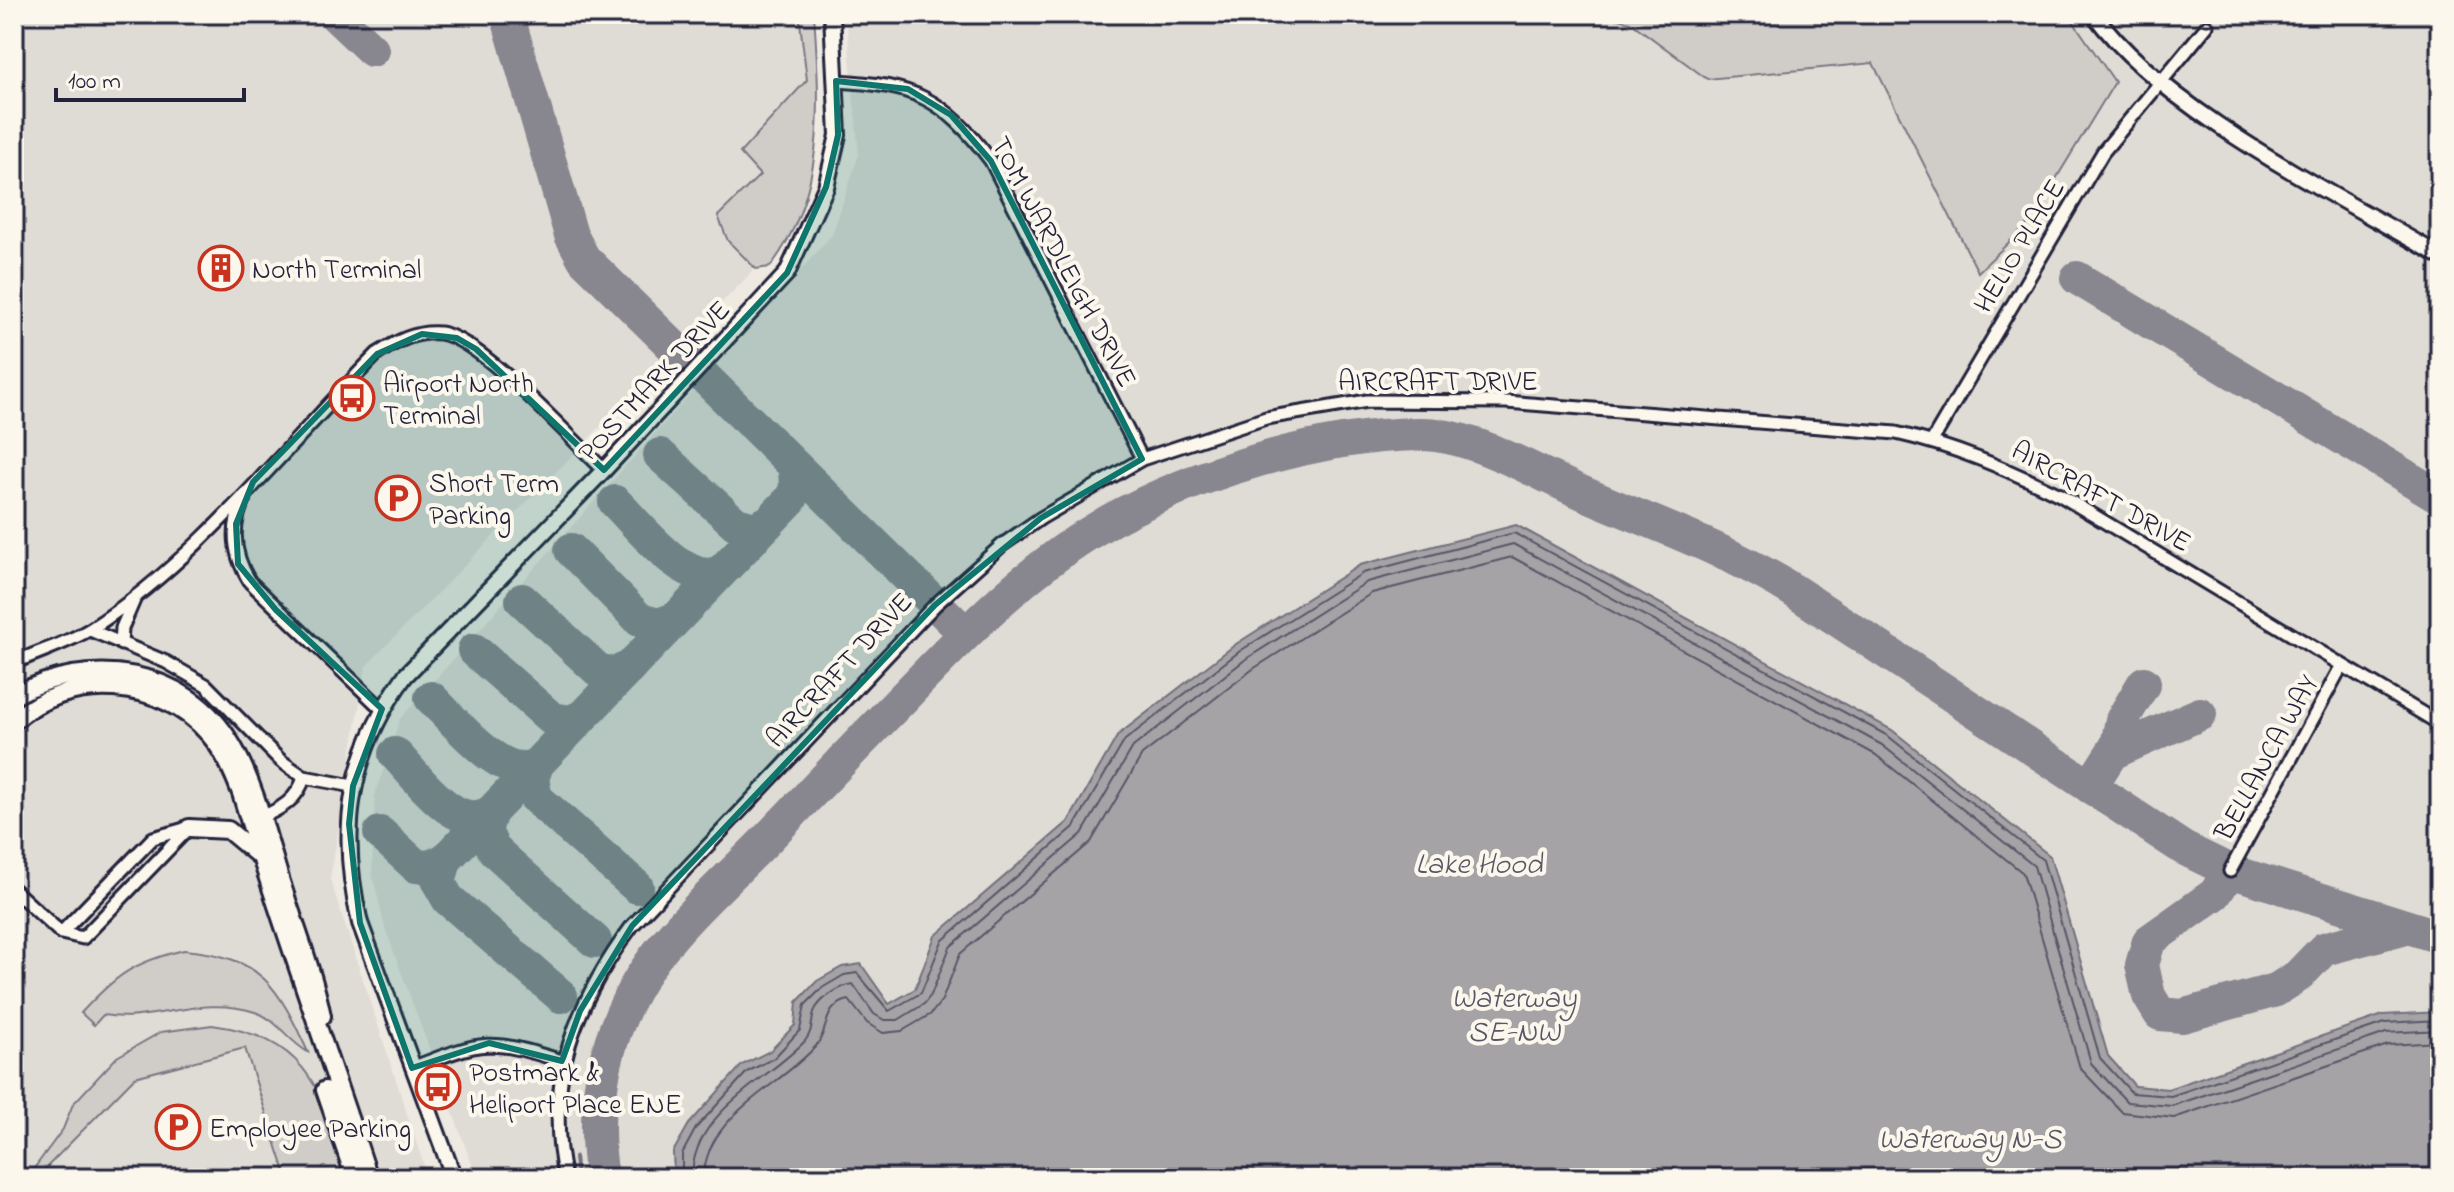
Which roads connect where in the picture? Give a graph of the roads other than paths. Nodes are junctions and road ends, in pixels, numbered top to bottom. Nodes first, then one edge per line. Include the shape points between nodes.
1 (832, 14) edge
2 (2094, 14) edge
3 (2207, 26) dead end
4 (836, 81) junction
5 (2161, 82) junction
6 (2440, 256) edge
7 (1932, 441) junction
8 (1142, 459) junction
9 (604, 470) junction
10 (253, 482) junction
11 (136, 595) junction
12 (90, 630) junction
13 (121, 644) junction
14 (14, 663) edge
15 (2342, 665) junction
16 (14, 696) edge
17 (382, 709) junction
18 (14, 721) edge
19 (2440, 724) edge
20 (304, 777) junction
21 (353, 786) junction
22 (260, 818) junction
23 (189, 828) junction
24 (261, 859) junction
25 (2230, 871) dead end
26 (14, 890) edge
27 (61, 933) junction
28 (329, 1053) junction
29 (562, 1061) junction
30 (412, 1068) junction
31 (325, 1090) dead end
32 (355, 1178) edge
33 (369, 1178) edge
34 (454, 1178) edge
35 (565, 1178) edge

1 - 4 street, POSTMARK DRIVE
2 - 5 street
3 - 5 street, HELIO PLACE
4 - 8 street, TOM WARDLEIGH DRIVE via 908,89 931,100 971,135 991,161
4 - 9 street, POSTMARK DRIVE via 838,135 826,187 787,273
5 - 6 street via 2266,153
5 - 7 street, HELIO PLACE via 2082,184
7 - 8 street, AIRCRAFT DRIVE via 1896,433 1506,402 1367,401 1266,418
7 - 15 street, AIRCRAFT DRIVE via 2060,495
8 - 29 street, AIRCRAFT DRIVE via 1002,545 935,605 632,926 580,1011
9 - 10 street via 476,349 448,336 422,334 400,339 377,354
9 - 17 street, POSTMARK DRIVE via 434,643
10 - 11 street
10 - 17 street via 236,524 238,564 276,610
11 - 12 street
11 - 13 street
12 - 13 street
12 - 14 street
13 - 20 street via 206,685 281,761
15 - 19 street, AIRCRAFT DRIVE
15 - 25 street, BELLANCA WAY
16 - 22 main road via 52,679 89,671 132,674 169,687 219,726 237,755
17 - 21 street, POSTMARK DRIVE
18 - 24 main road via 49,698 102,687 139,691 178,707 209,734 232,770
20 - 21 street
20 - 22 street via 301,790
21 - 30 street, POSTMARK DRIVE via 348,837 353,892
22 - 28 main road via 316,990
23 - 24 main road via 228,830
23 - 27 street via 153,838
23 - 27 street via 90,933 83,938
24 - 28 main road
26 - 27 street
28 - 33 main road
29 - 30 street via 489,1043
29 - 35 street, AIRCRAFT DRIVE via 559,1113
30 - 34 street, POSTMARK DRIVE
31 - 32 main road

